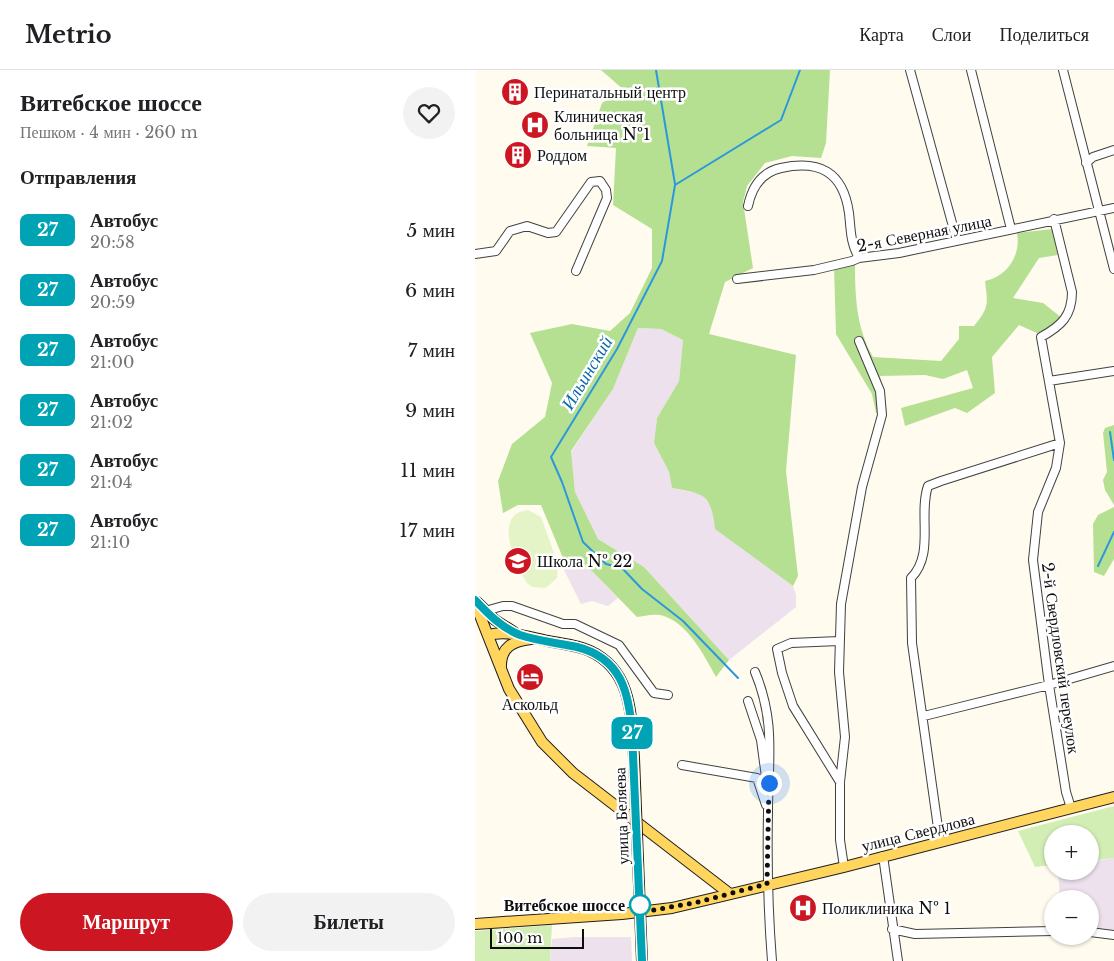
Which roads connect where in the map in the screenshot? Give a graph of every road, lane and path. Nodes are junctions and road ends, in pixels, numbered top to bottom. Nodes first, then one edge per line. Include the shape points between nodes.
1 (910, 70) edge
2 (971, 70) edge
3 (1063, 70) edge
4 (1114, 150) edge
5 (1086, 162) junction
6 (748, 206) dead end
7 (1114, 208) edge
8 (1098, 210) junction
9 (1054, 219) junction
10 (1011, 229) junction
11 (957, 241) junction
12 (475, 254) edge
13 (859, 258) junction
14 (1114, 269) edge
15 (576, 271) dead end
16 (737, 279) dead end
17 (859, 340) dead end
18 (1114, 371) edge
19 (1049, 381) junction
20 (1060, 443) junction
21 (475, 602) edge
22 (485, 611) junction
23 (519, 634) junction
24 (488, 635) junction
25 (536, 638) junction
26 (839, 641) junction
27 (1114, 666) edge
28 (501, 671) junction
29 (755, 672) dead end
30 (1049, 686) junction
31 (668, 695) dead end
32 (748, 701) dead end
33 (923, 716) junction
34 (682, 765) dead end
35 (840, 782) junction
36 (1114, 797) edge
37 (769, 799) junction
38 (1071, 808) junction
39 (768, 810) junction
40 (940, 842) junction
41 (883, 856) junction
42 (844, 867) junction
43 (767, 884) junction
44 (730, 894) junction
45 (475, 924) edge
46 (892, 928) junction
47 (1044, 931) edge
48 (1099, 933) edge
49 (1114, 935) edge
50 (642, 961) edge
51 (772, 961) edge
52 (898, 961) edge

1 - 11 street
2 - 10 street
3 - 5 street
4 - 5 street
5 - 8 street
6 - 13 street via 751,191 769,170 813,165 827,170 845,197 853,246
7 - 8 street, 2-я Северная улица
8 - 9 street, 2-я Северная улица
8 - 14 street
9 - 10 street, 2-я Северная улица
9 - 19 street via 1072,302 1069,314 1058,327 1041,337
10 - 11 street, 2-я Северная улица
11 - 13 street, 2-я Северная улица
12 - 15 street via 496,251 510,231 527,226 556,232 591,182 600,181 607,198
13 - 16 street, 2-я Северная улица via 814,270
17 - 26 street via 880,391 882,415 862,487 841,604
18 - 19 street
19 - 20 street
20 - 30 street, 2-й Свердловский переулок via 1055,468 1037,512 1033,560
20 - 33 street via 929,486 924,499 924,553 920,569 911,578 912,643
21 - 22 main road
21 - 24 main road
22 - 23 main road via 505,628
22 - 31 street via 512,606 563,624 575,624 597,634 619,645 654,693
23 - 24 main road
23 - 25 main road, улица Беляева
24 - 28 main road
25 - 28 main road via 515,642 506,648 501,656
25 - 50 main road, улица Беляева, bridge via 589,651 612,667 629,696
26 - 35 street via 845,738
26 - 35 street via 791,643 777,649 793,706
27 - 30 street
28 - 44 main road via 519,708 556,757
29 - 37 street via 763,693 771,736
30 - 33 street
30 - 38 street, 2-й Свердловский переулок
32 - 37 street via 761,740
33 - 40 street
34 - 39 street via 757,778
35 - 42 street via 840,840
36 - 38 main road, улица Свердлова
37 - 39 street
38 - 40 main road, улица Свердлова
39 - 43 street
40 - 41 main road, улица Свердлова
41 - 42 main road, улица Свердлова
41 - 46 street
42 - 43 main road, улица Свердлова
43 - 44 main road, улица Свердлова
43 - 51 street
44 - 45 main road via 651,911
46 - 47 street via 915,934
46 - 52 street
48 - 49 street

